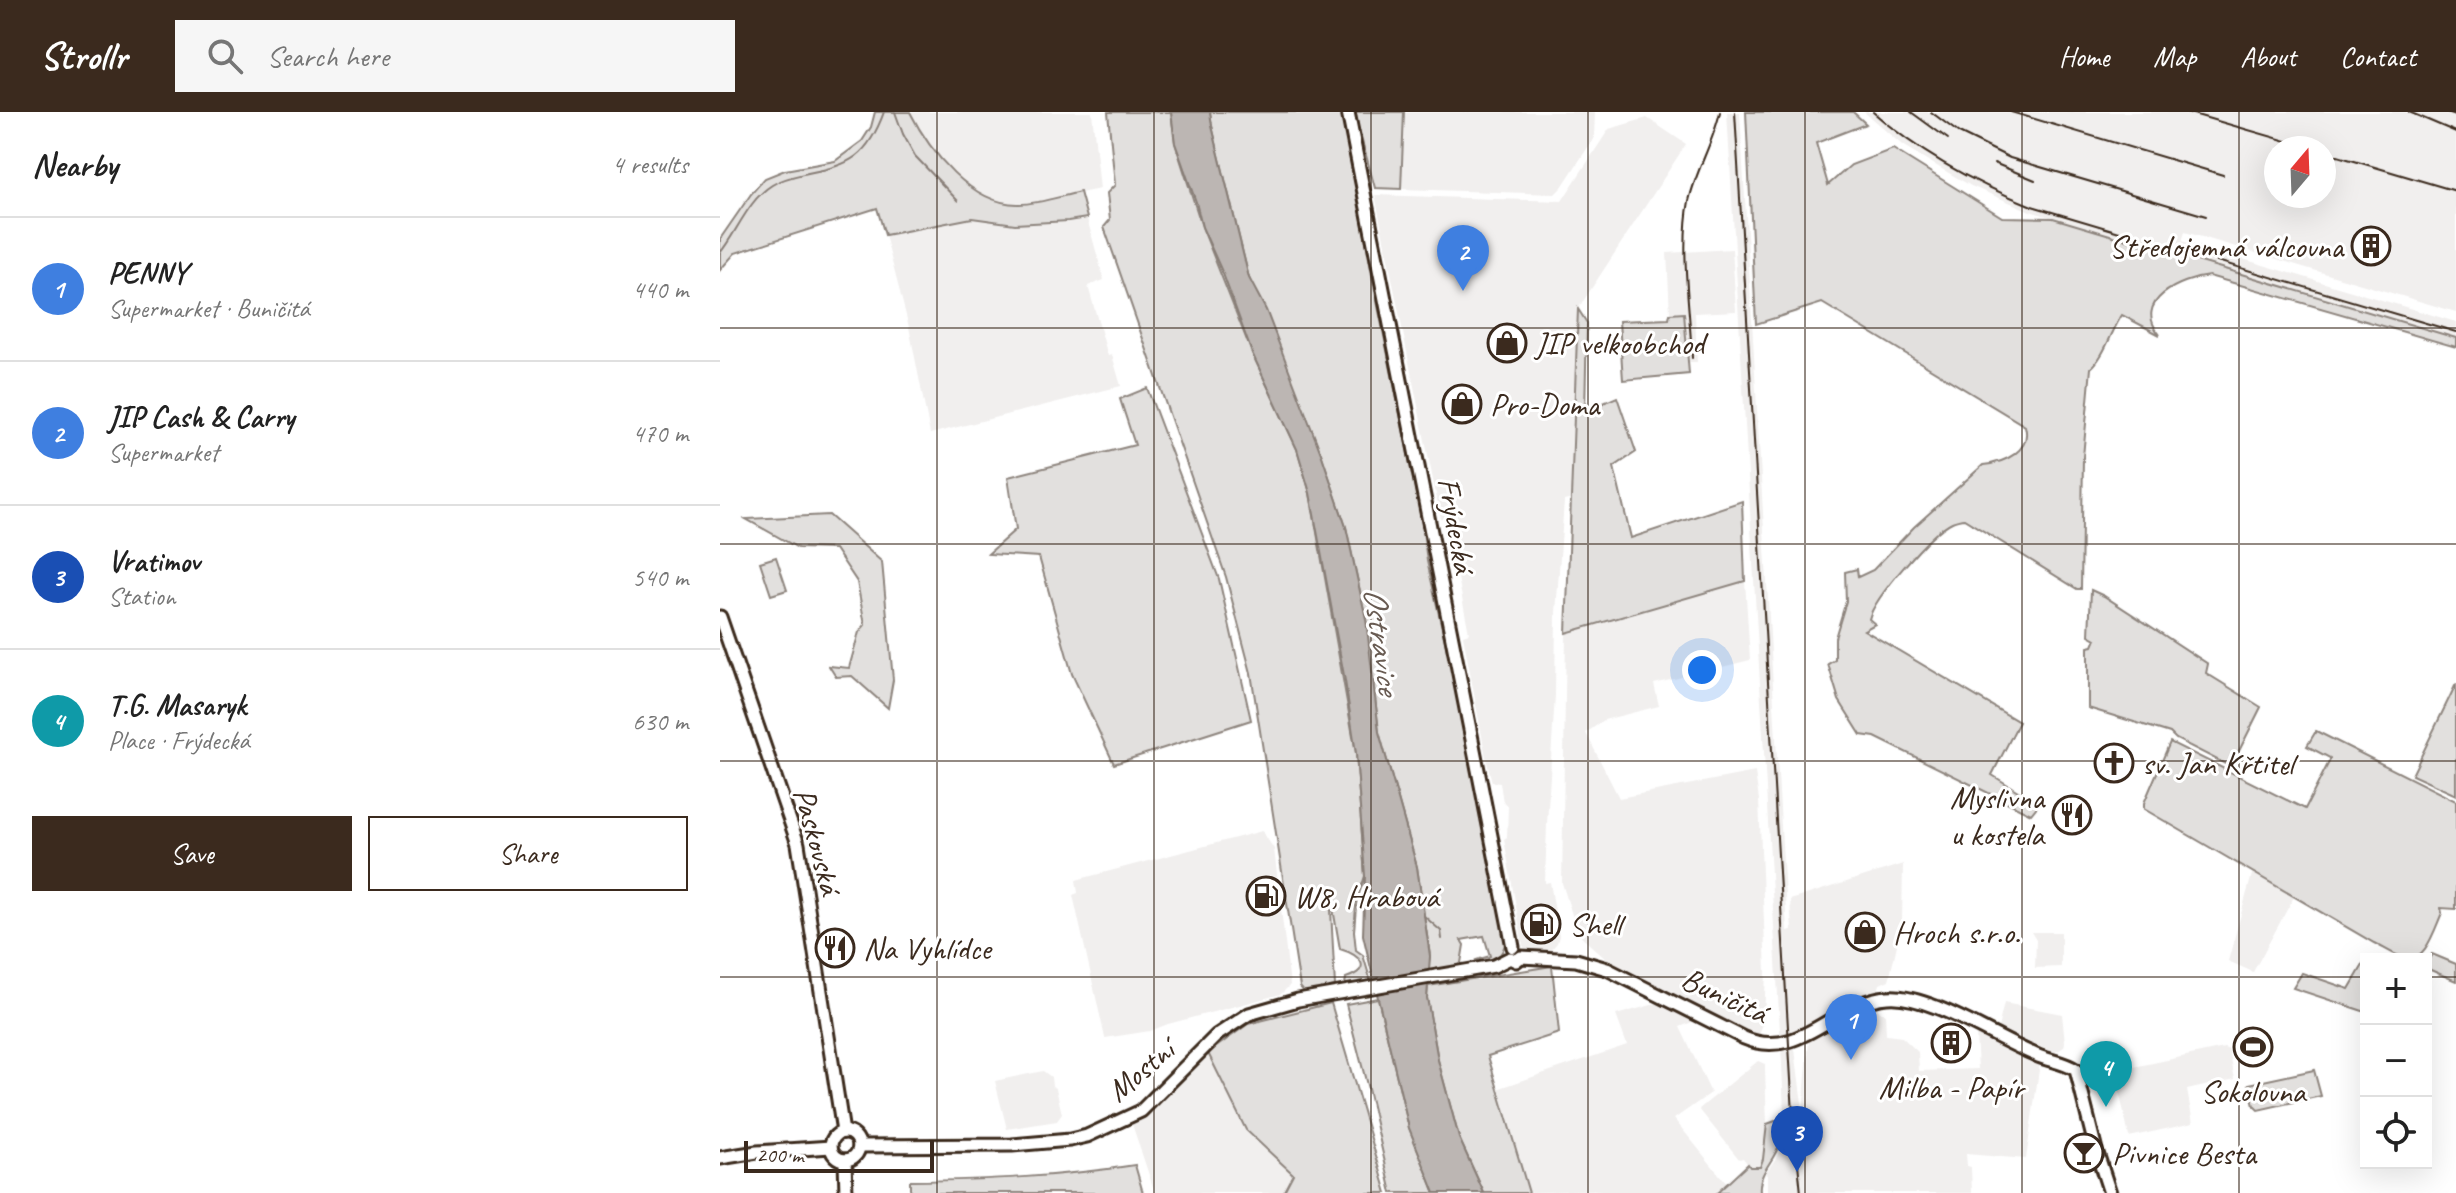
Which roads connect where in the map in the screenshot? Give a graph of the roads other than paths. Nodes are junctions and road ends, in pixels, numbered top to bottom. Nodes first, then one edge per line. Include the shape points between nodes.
1 (1348, 112) edge
2 (720, 617) edge
3 (1515, 954) junction
4 (843, 1132) junction
5 (859, 1146) junction
6 (831, 1147) junction
7 (720, 1158) edge
8 (845, 1160) junction
9 (846, 1193) edge
10 (2110, 1193) edge

1 - 3 main road, Frýdecká
2 - 4 main road, Paskovská via 799,848
3 - 5 main road, Mostní via 1494,966 1249,1014 1217,1035 1141,1111 1087,1136 1012,1145
3 - 10 main road, Buničitá via 1607,969 1765,1044 1797,1039 1877,998 1915,999 2030,1053 2073,1067
4 - 5 main road via 855,1136
4 - 6 main road
5 - 8 main road via 855,1156
6 - 7 main road
6 - 8 main road
8 - 9 main road

